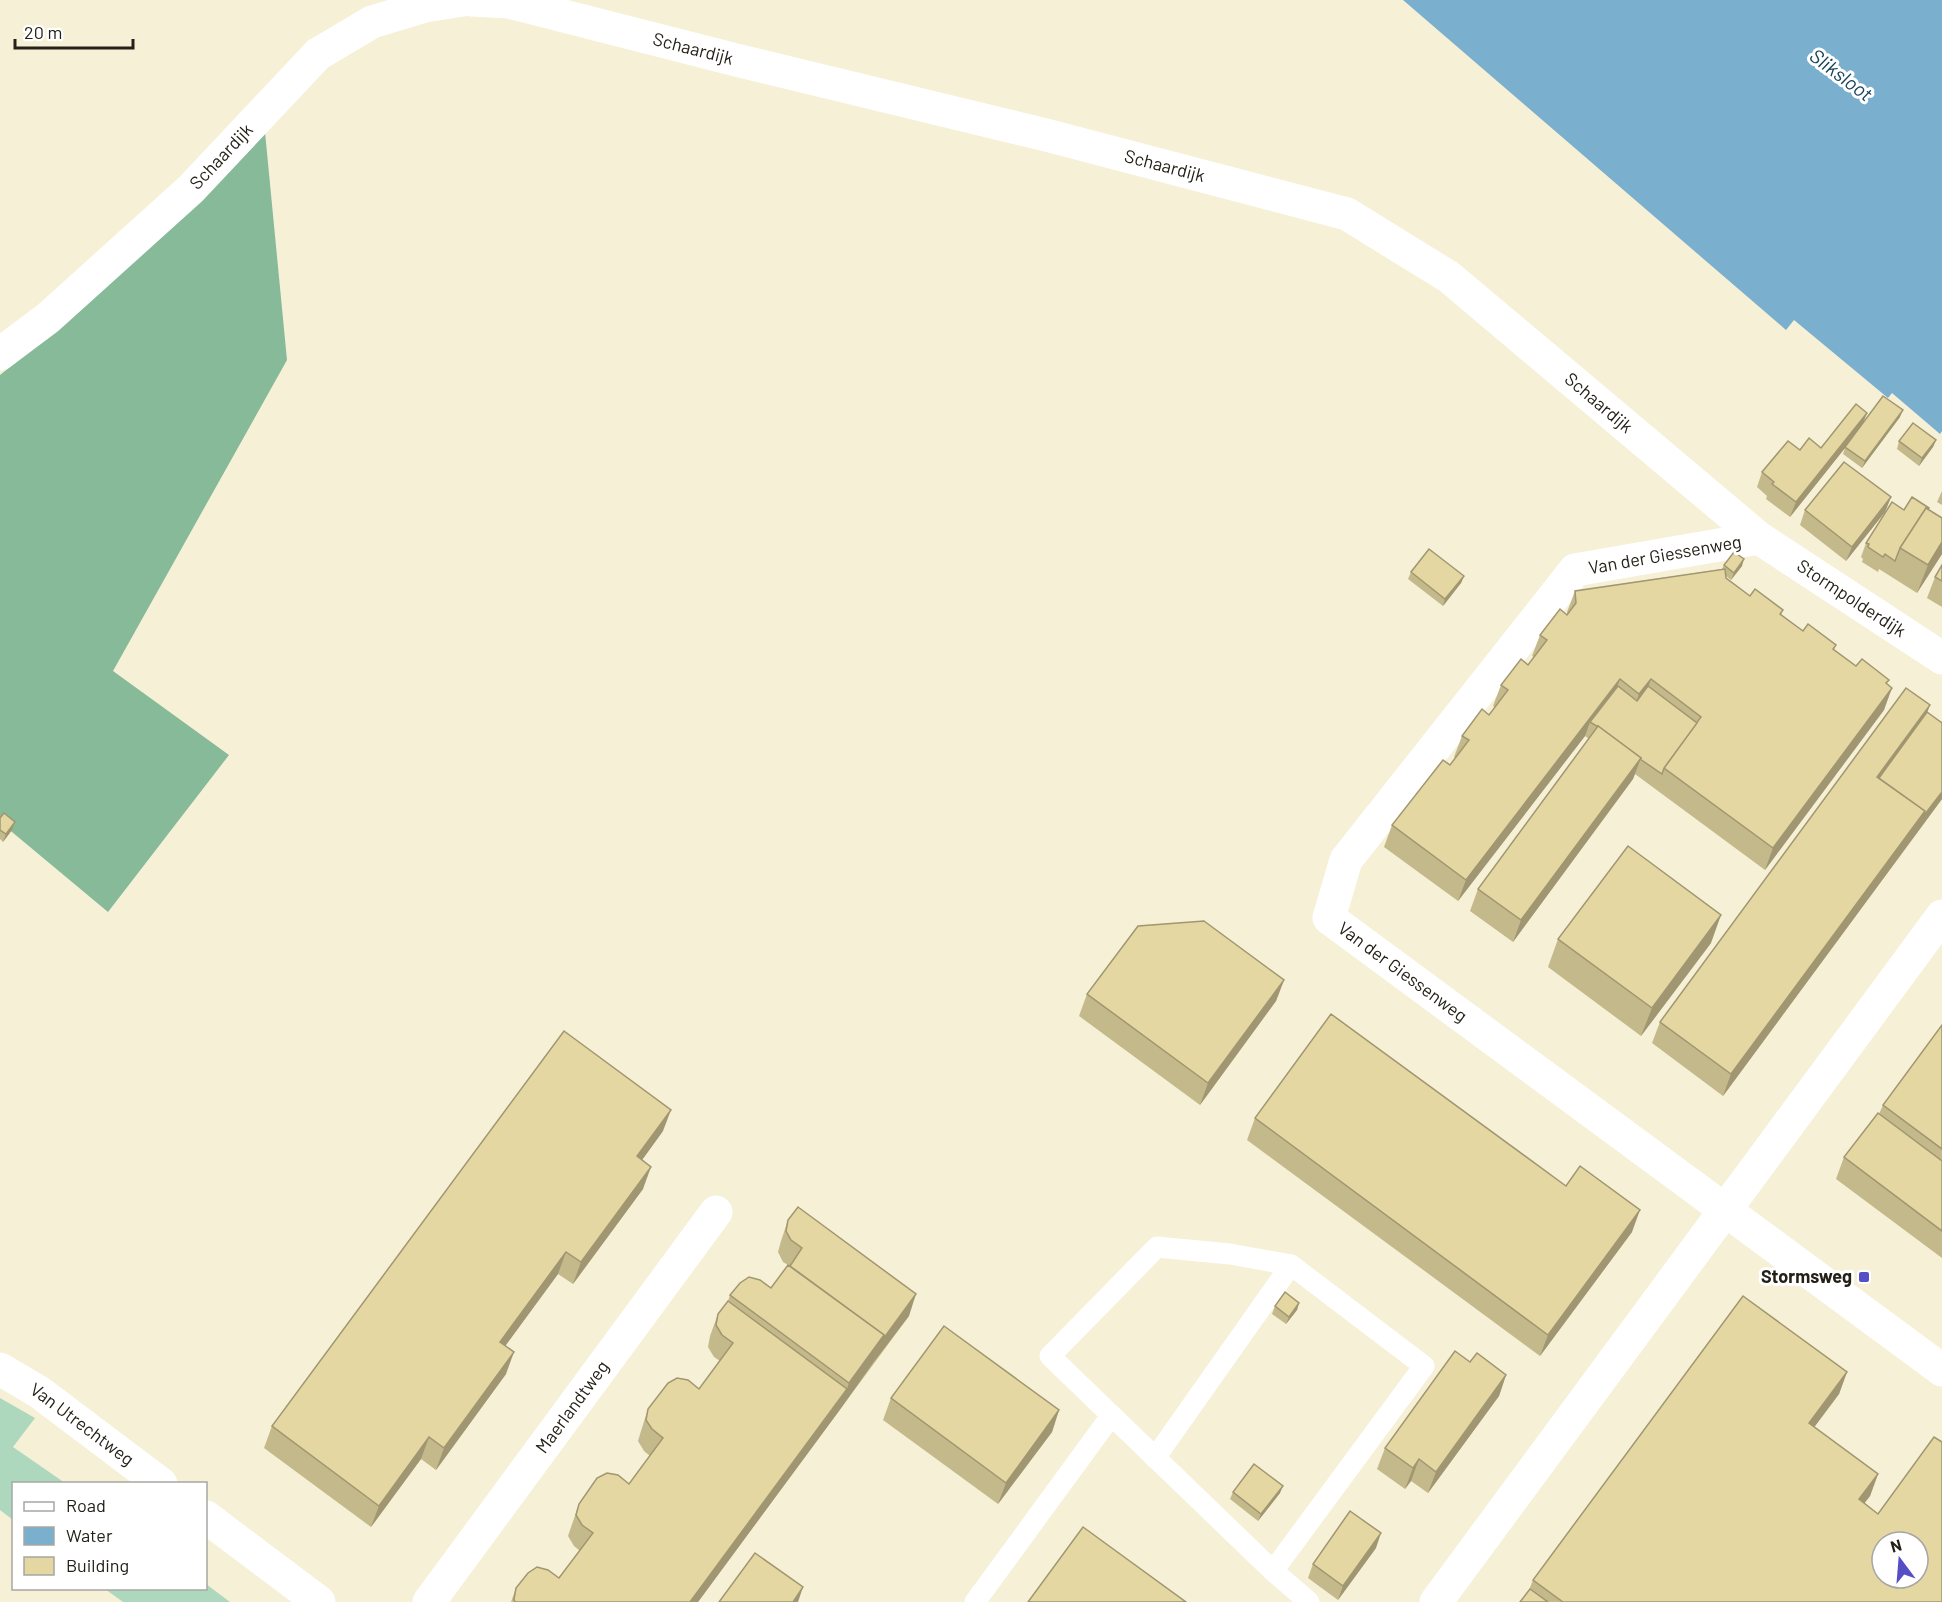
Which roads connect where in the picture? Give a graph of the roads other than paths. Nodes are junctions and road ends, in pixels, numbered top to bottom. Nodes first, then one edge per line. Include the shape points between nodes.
1 (463, 0) edge
2 (471, 0) edge
3 (0, 354) edge
4 (1759, 538) junction
5 (1942, 658) edge
6 (1942, 916) edge
7 (1724, 1210) junction
8 (716, 1212) dead end
9 (1291, 1265) junction
10 (0, 1369) edge
11 (1942, 1370) edge
12 (1111, 1416) junction
13 (1155, 1458) junction
14 (158, 1482) edge
15 (207, 1518) edge
16 (1273, 1571) junction
17 (319, 1602) edge
18 (429, 1602) edge
19 (975, 1602) edge
20 (1310, 1602) edge
21 (1436, 1602) edge

1 - 3 street, Schaardijk via 425,6 372,22 318,54 191,189 48,318
2 - 4 street, Schaardijk via 509,2 1347,214 1449,276
4 - 5 street, Stormpolderdijk
4 - 7 street, Van der Giessenweg via 1575,570 1346,860 1329,918
6 - 7 street
7 - 11 street, Van der Giessenweg
7 - 21 street
8 - 18 street, Maerlandtweg
9 - 12 lane via 1157,1247 1050,1356
9 - 13 lane
9 - 16 lane via 1424,1366
10 - 14 street, Van Utrechtweg via 39,1392
12 - 13 lane
12 - 19 lane
13 - 16 lane
15 - 17 street
16 - 20 lane

